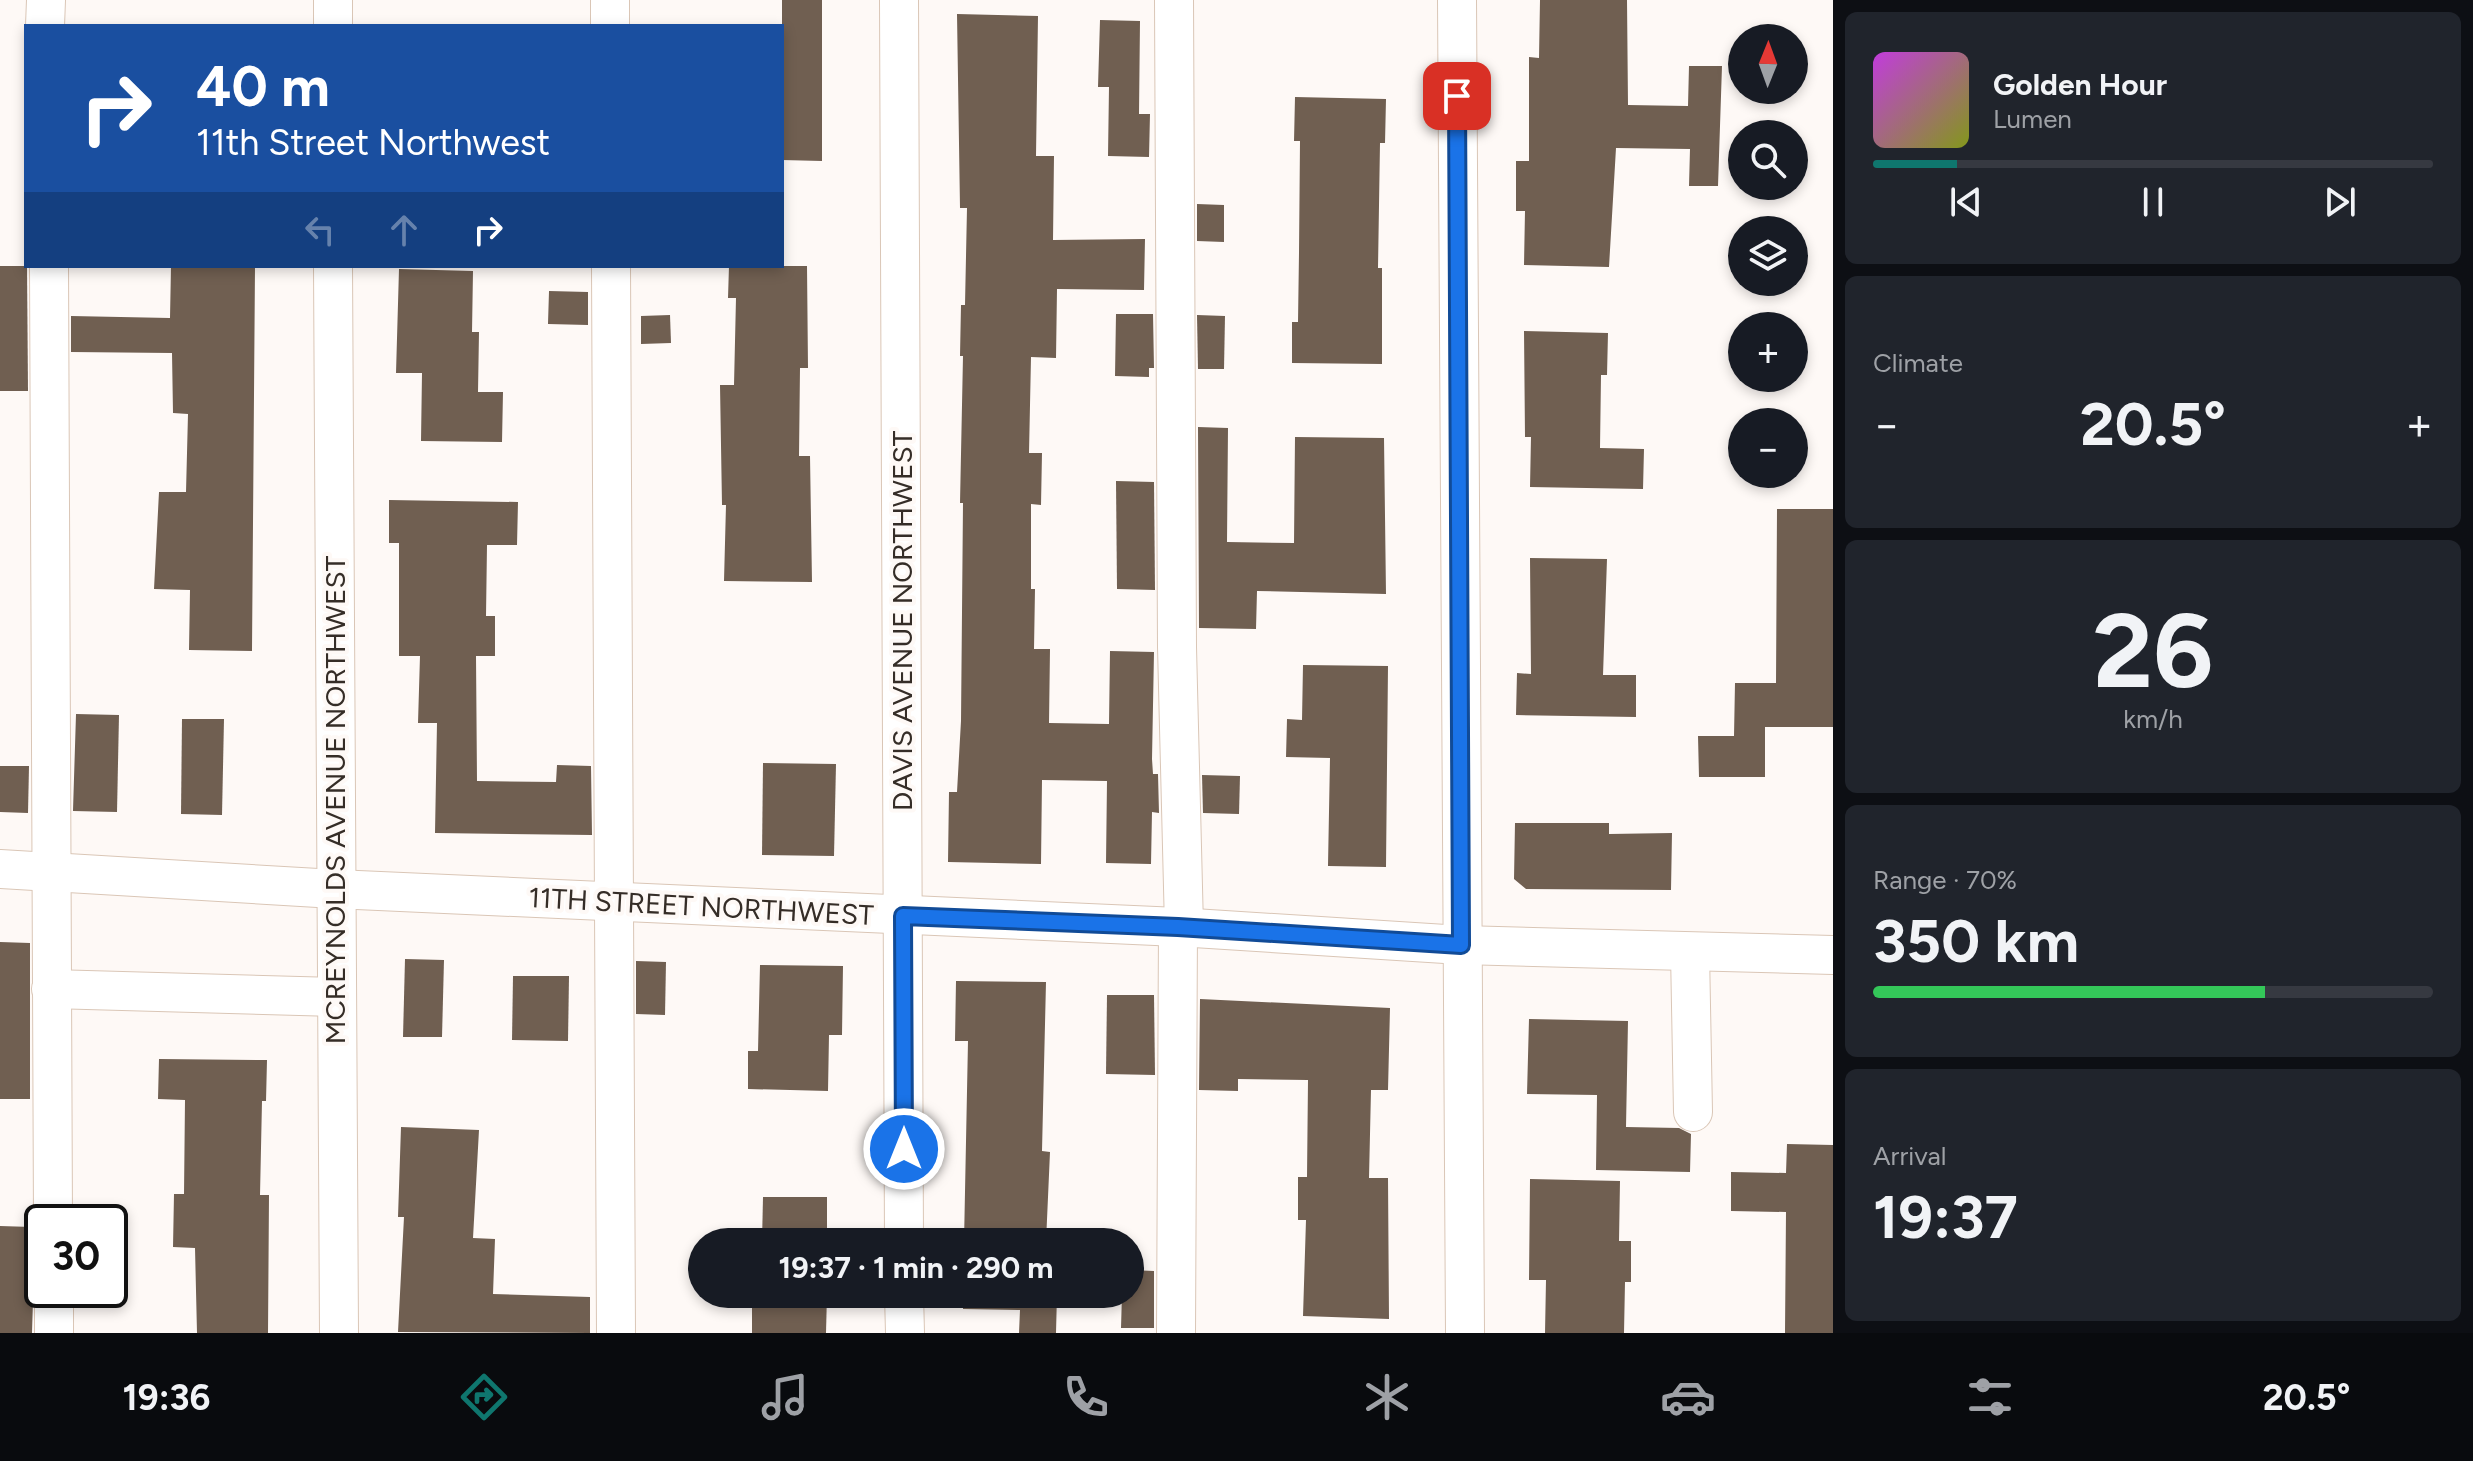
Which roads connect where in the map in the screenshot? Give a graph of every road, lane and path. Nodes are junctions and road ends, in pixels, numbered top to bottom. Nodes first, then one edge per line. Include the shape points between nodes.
1 (46, 0) edge
2 (333, 0) edge
3 (610, 0) edge
4 (899, 0) edge
5 (1174, 0) edge
6 (1457, 0) edge
7 (45, 24) edge
8 (333, 24) edge
9 (610, 24) edge
10 (49, 268) edge
11 (333, 268) edge
12 (611, 268) edge
13 (0, 869) edge
14 (50, 873) junction
15 (335, 889) junction
16 (613, 902) junction
17 (903, 916) junction
18 (1181, 927) junction
19 (1461, 945) junction
20 (1690, 952) junction
21 (1833, 955) edge
22 (51, 989) junction
23 (336, 997) junction
24 (1693, 1112) dead end
25 (53, 1204) edge
26 (904, 1228) edge
27 (54, 1308) edge
28 (904, 1308) edge
29 (54, 1333) edge
30 (339, 1333) edge
31 (616, 1333) edge
32 (905, 1333) edge
33 (1176, 1333) edge
34 (1465, 1333) edge

1 - 7 street
2 - 8 street
3 - 9 street
4 - 17 street, DAVIS AVENUE NORTHWEST
5 - 18 street
6 - 19 street
10 - 14 street
11 - 15 street, MCREYNOLDS AVENUE NORTHWEST
12 - 16 street
13 - 14 street, 11TH STREET NORTHWEST
14 - 15 street, 11TH STREET NORTHWEST
14 - 22 street
15 - 16 street, 11TH STREET NORTHWEST
15 - 23 street, MCREYNOLDS AVENUE NORTHWEST
16 - 17 street, 11TH STREET NORTHWEST
16 - 31 street
17 - 18 street, 11TH STREET NORTHWEST
17 - 26 street, DAVIS AVENUE NORTHWEST
18 - 19 street, 11TH STREET NORTHWEST
18 - 33 street
19 - 20 street, 11TH STREET NORTHWEST
19 - 34 street
20 - 21 street, 11TH STREET NORTHWEST
20 - 24 street
22 - 23 street
22 - 25 street
23 - 30 street, MCREYNOLDS AVENUE NORTHWEST
27 - 29 street
28 - 32 street

